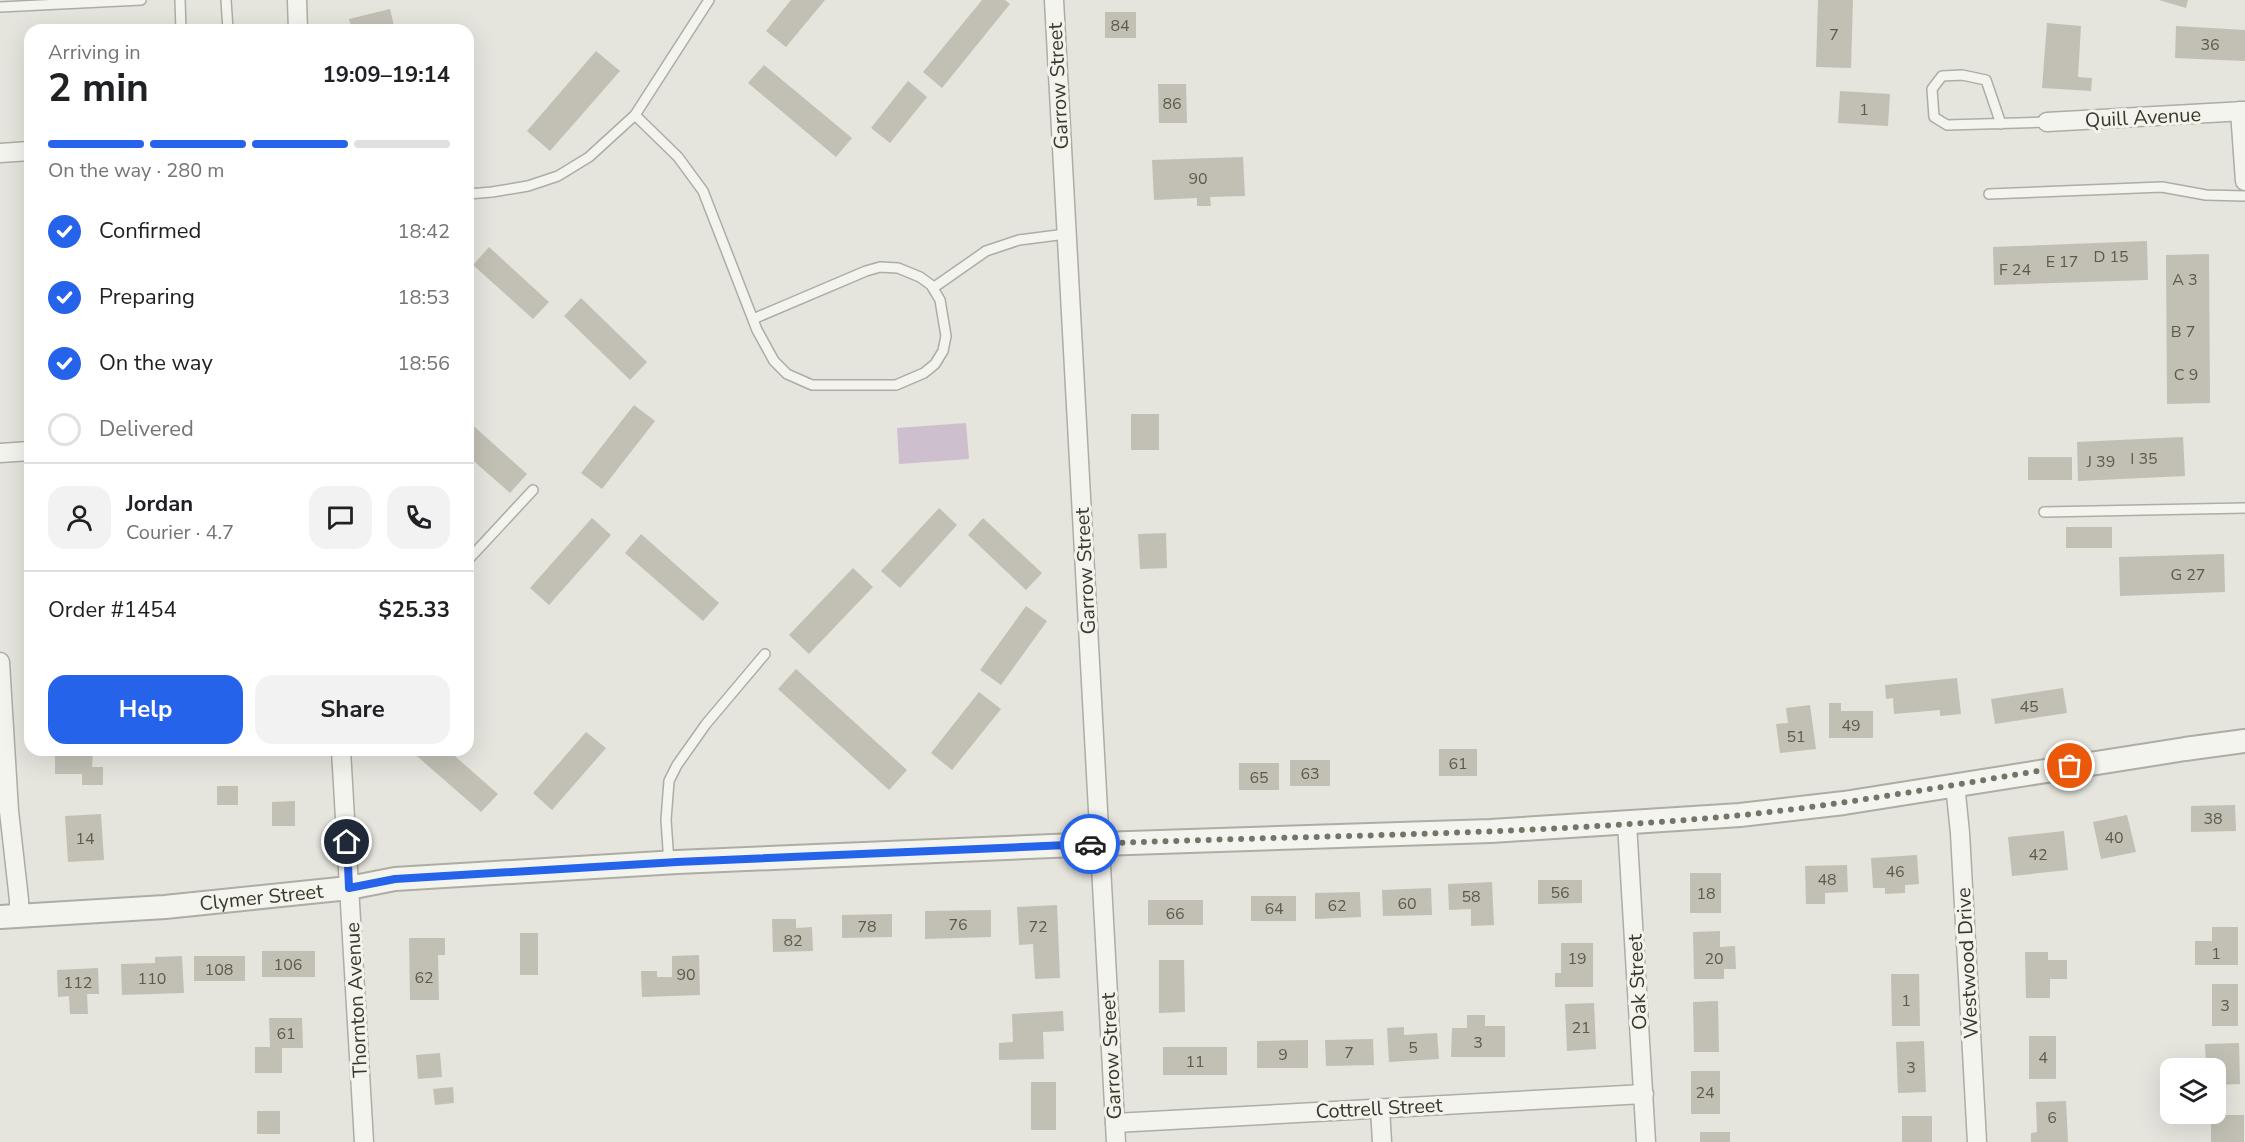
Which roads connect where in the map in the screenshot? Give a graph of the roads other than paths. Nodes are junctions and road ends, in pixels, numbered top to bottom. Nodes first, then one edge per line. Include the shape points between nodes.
1 (141, 0) edge
2 (180, 0) edge
3 (226, 0) edge
4 (297, 0) edge
5 (709, 0) edge
6 (1054, 0) edge
7 (0, 7) edge
8 (182, 24) edge
9 (228, 24) edge
10 (298, 24) edge
11 (2243, 111) edge
12 (635, 115) junction
13 (2047, 122) joint
14 (2001, 124) junction
15 (24, 151) edge
16 (0, 153) edge
17 (2245, 182) edge
18 (474, 194) edge
19 (1989, 194) dead end
20 (2245, 196) edge
21 (1066, 234) junction
22 (933, 288) junction
23 (753, 319) junction
24 (24, 451) edge
25 (0, 453) edge
26 (533, 490) dead end
27 (2245, 508) edge
28 (2044, 512) dead end
29 (474, 554) edge
30 (765, 654) dead end
31 (0, 662) edge
32 (2245, 741) edge
33 (341, 756) edge
34 (1955, 784) junction
35 (1627, 823) junction
36 (1100, 844) junction
37 (669, 863) junction
38 (349, 888) junction
39 (10, 917) edge
40 (1644, 1094) junction
41 (1380, 1108) junction
42 (1115, 1123) junction
43 (364, 1142) edge
44 (1116, 1142) edge
45 (1382, 1142) edge
46 (1646, 1142) edge
47 (1977, 1142) edge

1 - 7 lane
2 - 8 lane
3 - 9 lane
4 - 10 street
5 - 12 lane
6 - 21 street, Garrow Street
11 - 13 street, Quill Avenue
11 - 17 street, Quill Avenue
12 - 18 lane via 589,157 558,176 528,186
12 - 23 lane via 678,157 703,191
13 - 14 lane
14 - 14 lane via 1947,125 1934,117 1932,89 1942,76 1986,80
15 - 16 street
19 - 20 lane via 2162,187 2206,195
21 - 22 lane via 1018,240 986,251
21 - 36 street, Garrow Street
22 - 23 lane via 920,277 898,268 880,267
22 - 23 lane via 944,318 943,351 924,373 896,386 812,385 798,380 774,361
24 - 25 street
26 - 29 lane
27 - 28 lane
30 - 37 lane via 706,724 669,781
31 - 39 street via 19,900
32 - 34 street, Clymer Street
33 - 38 street, Thornton Avenue
34 - 35 street, Clymer Street via 1797,809
34 - 47 street, Westwood Drive
35 - 36 street, Clymer Street
35 - 40 street, Oak Street
36 - 37 street, Clymer Street
36 - 42 street, Garrow Street
37 - 38 street, Clymer Street via 395,879
38 - 39 street, Clymer Street via 165,907
38 - 43 street, Thornton Avenue
40 - 41 street, Cottrell Street
40 - 46 street, Oak Street
41 - 42 street, Cottrell Street
41 - 45 street
42 - 44 street, Garrow Street

